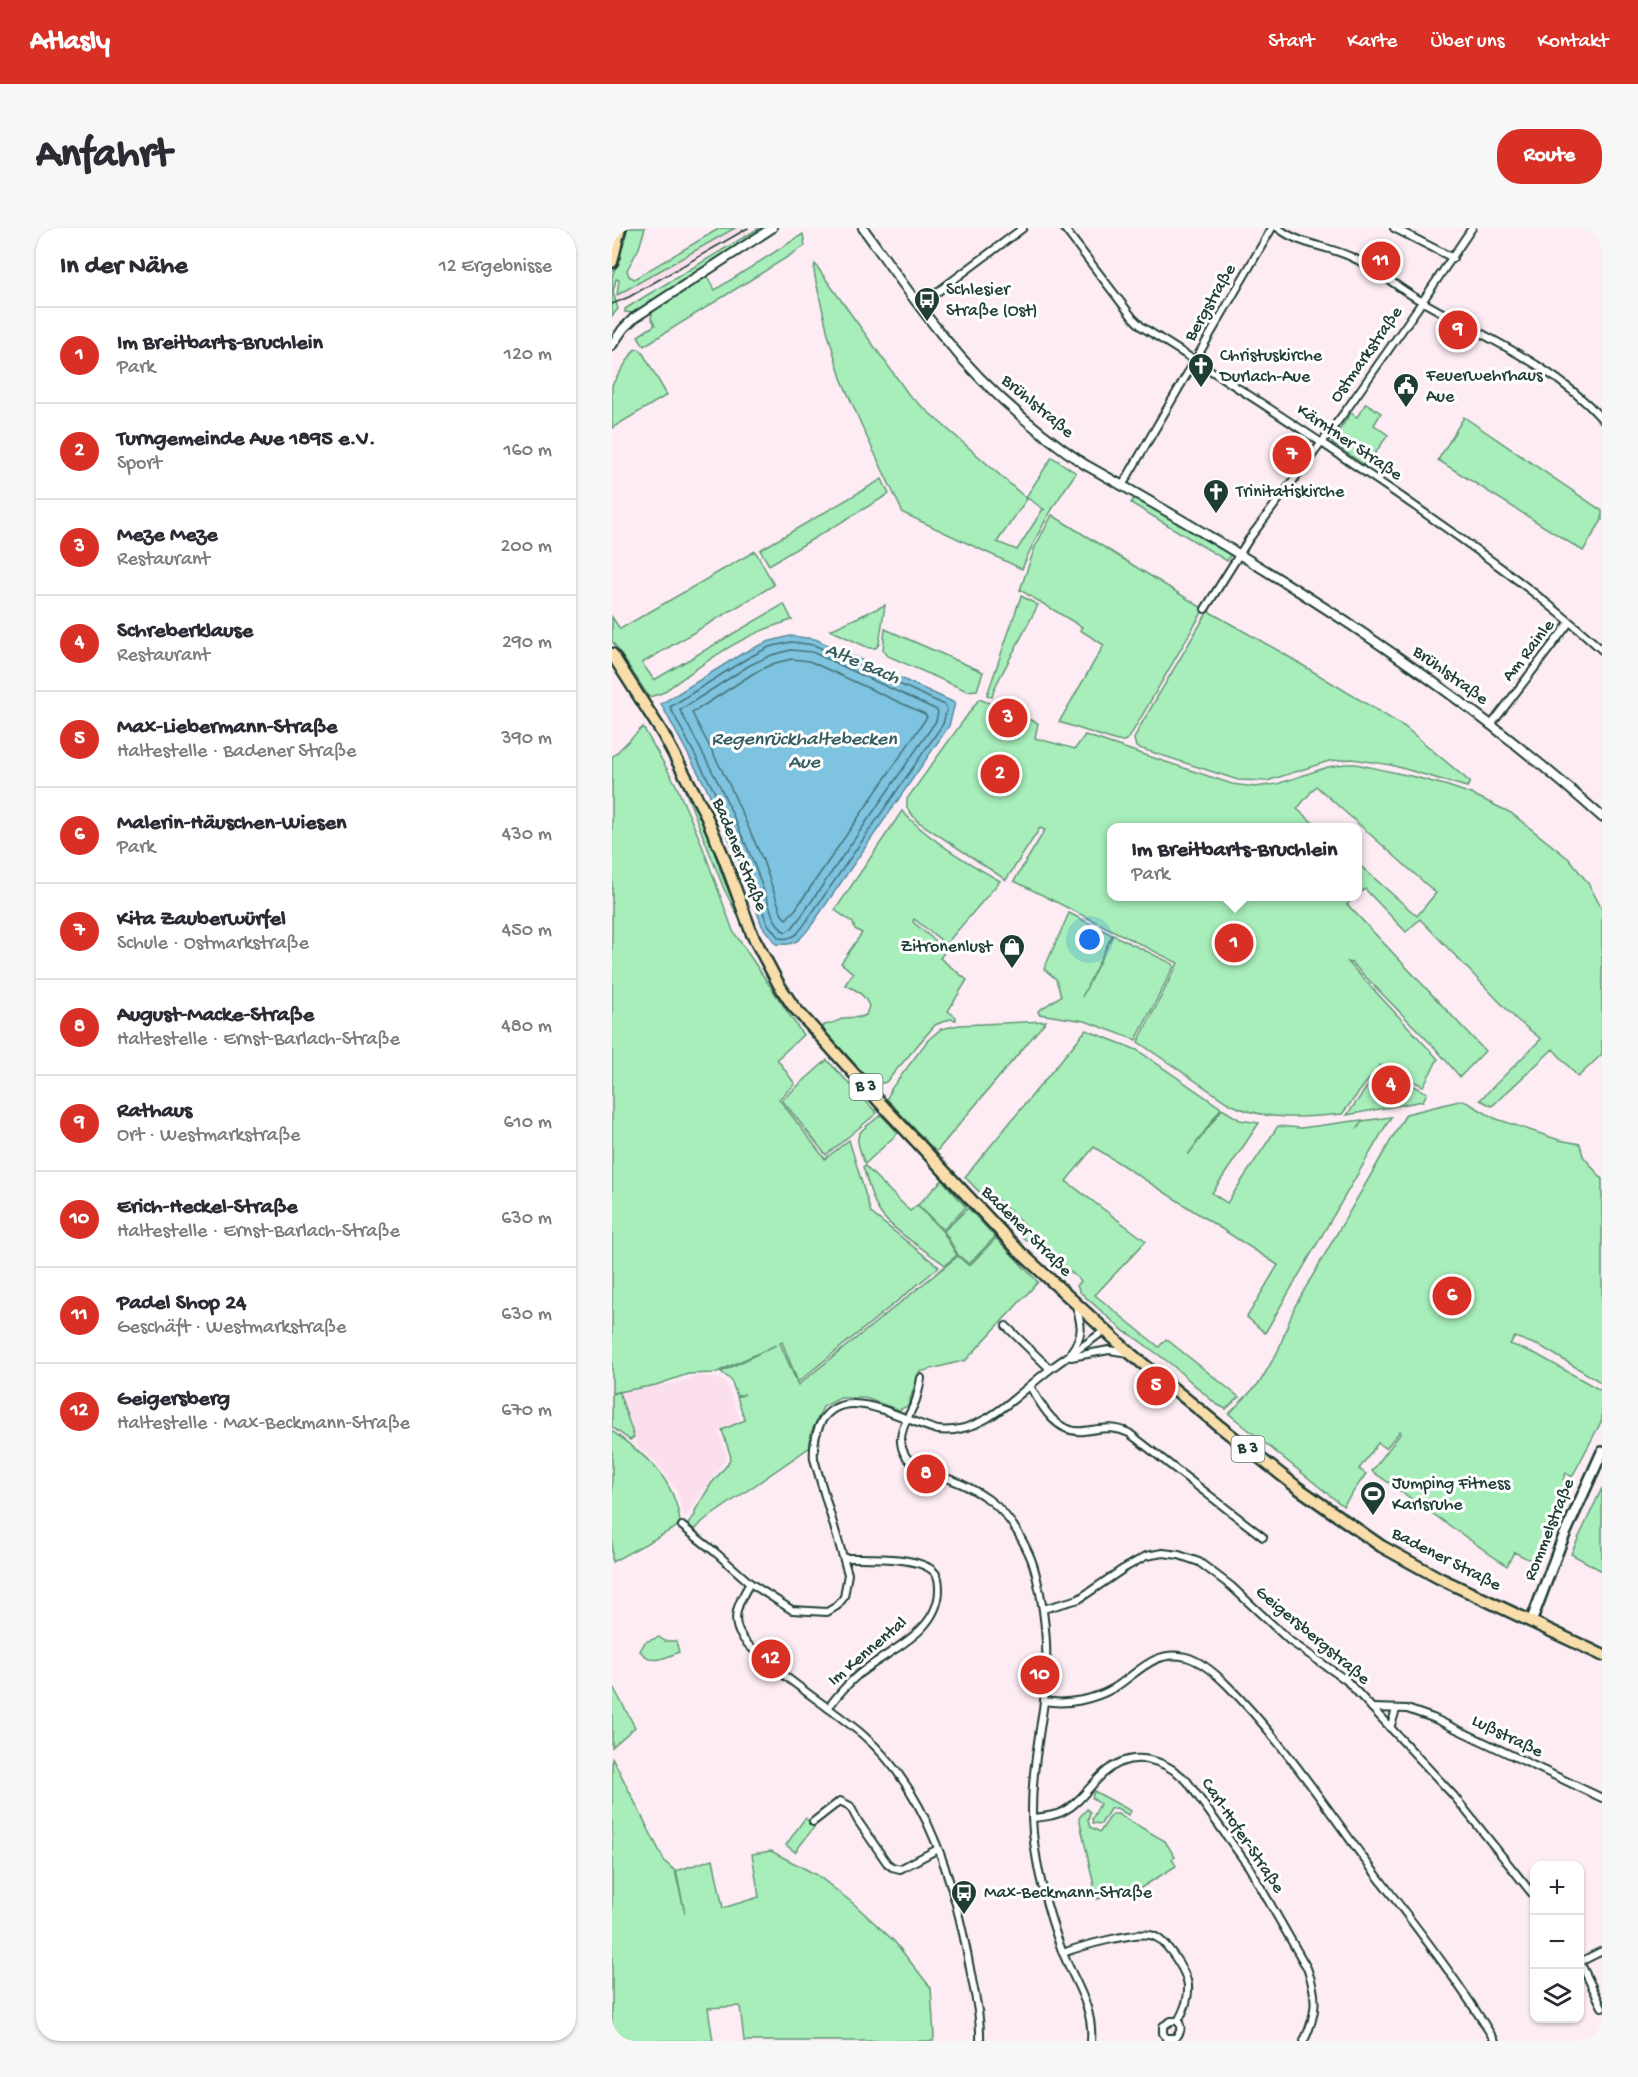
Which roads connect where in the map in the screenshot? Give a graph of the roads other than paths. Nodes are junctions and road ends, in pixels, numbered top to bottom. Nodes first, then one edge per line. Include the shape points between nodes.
1 (620, 228) edge
2 (772, 228) edge
3 (863, 228) edge
4 (1023, 228) edge
5 (1064, 228) edge
6 (1272, 228) edge
7 (1278, 228) edge
8 (1394, 228) edge
9 (1472, 228) edge
10 (612, 243) edge
11 (1453, 258) junction
12 (612, 262) edge
13 (1422, 302) junction
14 (920, 305) junction
15 (612, 345) edge
16 (1196, 360) junction
17 (1602, 419) edge
18 (1322, 442) junction
19 (1122, 486) junction
20 (1239, 554) junction
21 (1205, 609) dead end
22 (1569, 623) junction
23 (1602, 650) edge
24 (612, 654) edge
25 (1491, 725) junction
26 (1602, 817) edge
27 (1075, 1303) junction
28 (1006, 1326) dead end
29 (1105, 1330) junction
30 (1131, 1354) junction
31 (1067, 1358) junction
32 (1050, 1369) junction
33 (921, 1378) dead end
34 (1029, 1386) junction
35 (907, 1421) junction
36 (1602, 1452) edge
37 (682, 1526) dead end
38 (1263, 1536) dead end
39 (844, 1558) junction
40 (750, 1583) junction
41 (1043, 1609) junction
42 (1531, 1622) junction
43 (1602, 1655) edge
44 (1044, 1701) junction
45 (828, 1708) junction
46 (1372, 1708) junction
47 (1396, 1710) junction
48 (1390, 1728) junction
49 (1602, 1798) edge
50 (1032, 1818) junction
51 (813, 1822) dead end
52 (938, 1849) junction
53 (1530, 1891) edge
54 (1602, 1950) edge
55 (1063, 1953) junction
56 (1584, 1960) edge
57 (1583, 1969) edge
58 (1602, 2007) edge
59 (1178, 2021) dead end
60 (980, 2041) edge
61 (1091, 2041) edge
62 (1304, 2041) edge
63 (1496, 2041) edge

1 - 10 main road
1 - 12 main road
2 - 15 street via 634,318
3 - 14 street, Brühlstraße
4 - 14 street
5 - 16 street, Kärntner Straße via 1133,318
6 - 16 street, Bergstraße
7 - 13 street via 1304,243 1350,256
8 - 11 street
9 - 11 street, Ostmarkstraße
11 - 13 street, Ostmarkstraße
13 - 17 street via 1535,363
13 - 18 street, Ostmarkstraße
14 - 19 street, Brühlstraße via 968,364 1024,419 1058,446
16 - 18 street, Kärntner Straße
16 - 19 street, Bergstraße
18 - 20 street, Ostmarkstraße
18 - 22 street, Kärntner Straße via 1474,547
19 - 20 street, Brühlstraße
20 - 21 street
20 - 25 street, Brühlstraße via 1379,644
22 - 23 street, Kärntner Straße
22 - 25 street, Am Rainle
24 - 27 main road, Badener Straße / B 3 via 658,725 699,802 752,934 793,1005 1020,1252
25 - 26 street, Brühlstraße
27 - 29 main road, Badener Straße / B 3
27 - 31 street via 1081,1335
28 - 32 street
29 - 30 main road, Badener Straße / B 3
29 - 31 street
30 - 31 street via 1109,1350
30 - 42 main road, Badener Straße / B 3 via 1298,1488 1381,1546
31 - 32 street
32 - 34 street
33 - 35 street
34 - 35 street via 999,1411 964,1429 950,1432
34 - 38 street via 1065,1429 1080,1432 1109,1427 1129,1433
35 - 39 street via 875,1407 847,1404 825,1415 817,1429 814,1459
35 - 41 street via 901,1440 911,1462 987,1498 1015,1530 1030,1556
36 - 42 main road, Rommelstraße
37 - 40 street
39 - 40 street via 848,1574 844,1597 827,1612 792,1610
39 - 45 street, Im Kennental via 922,1564 937,1576 938,1605 912,1638 861,1673
40 - 45 street via 736,1611 741,1636 768,1663
41 - 44 street
41 - 46 street, Geigersbergstraße via 1079,1599 1146,1556 1179,1555 1217,1574 1290,1641 1346,1680
42 - 43 main road, Badener Straße / B 3
44 - 50 street via 1035,1756
44 - 63 street via 1077,1702 1093,1698 1164,1655 1186,1657 1208,1669 1226,1683 1281,1747
45 - 52 street via 881,1751 899,1773
46 - 47 street, Lußstraße
46 - 48 street, Geigersbergstraße
47 - 48 street
47 - 49 street, Lußstraße via 1407,1709 1433,1718
48 - 53 street, Geigersbergstraße via 1454,1796
50 - 55 street via 1042,1885
50 - 62 street, Carl-Hofer-Straße via 1065,1811 1106,1771 1122,1762 1150,1760 1168,1765 1178,1773 1249,1867 1307,1968 1316,2002
51 - 52 street via 840,1802 850,1806 887,1863 897,1869
52 - 60 street via 967,1948 981,2025
54 - 56 street
55 - 59 street via 1148,1934 1159,1938 1188,1982
55 - 61 street via 1088,2007
57 - 58 street

